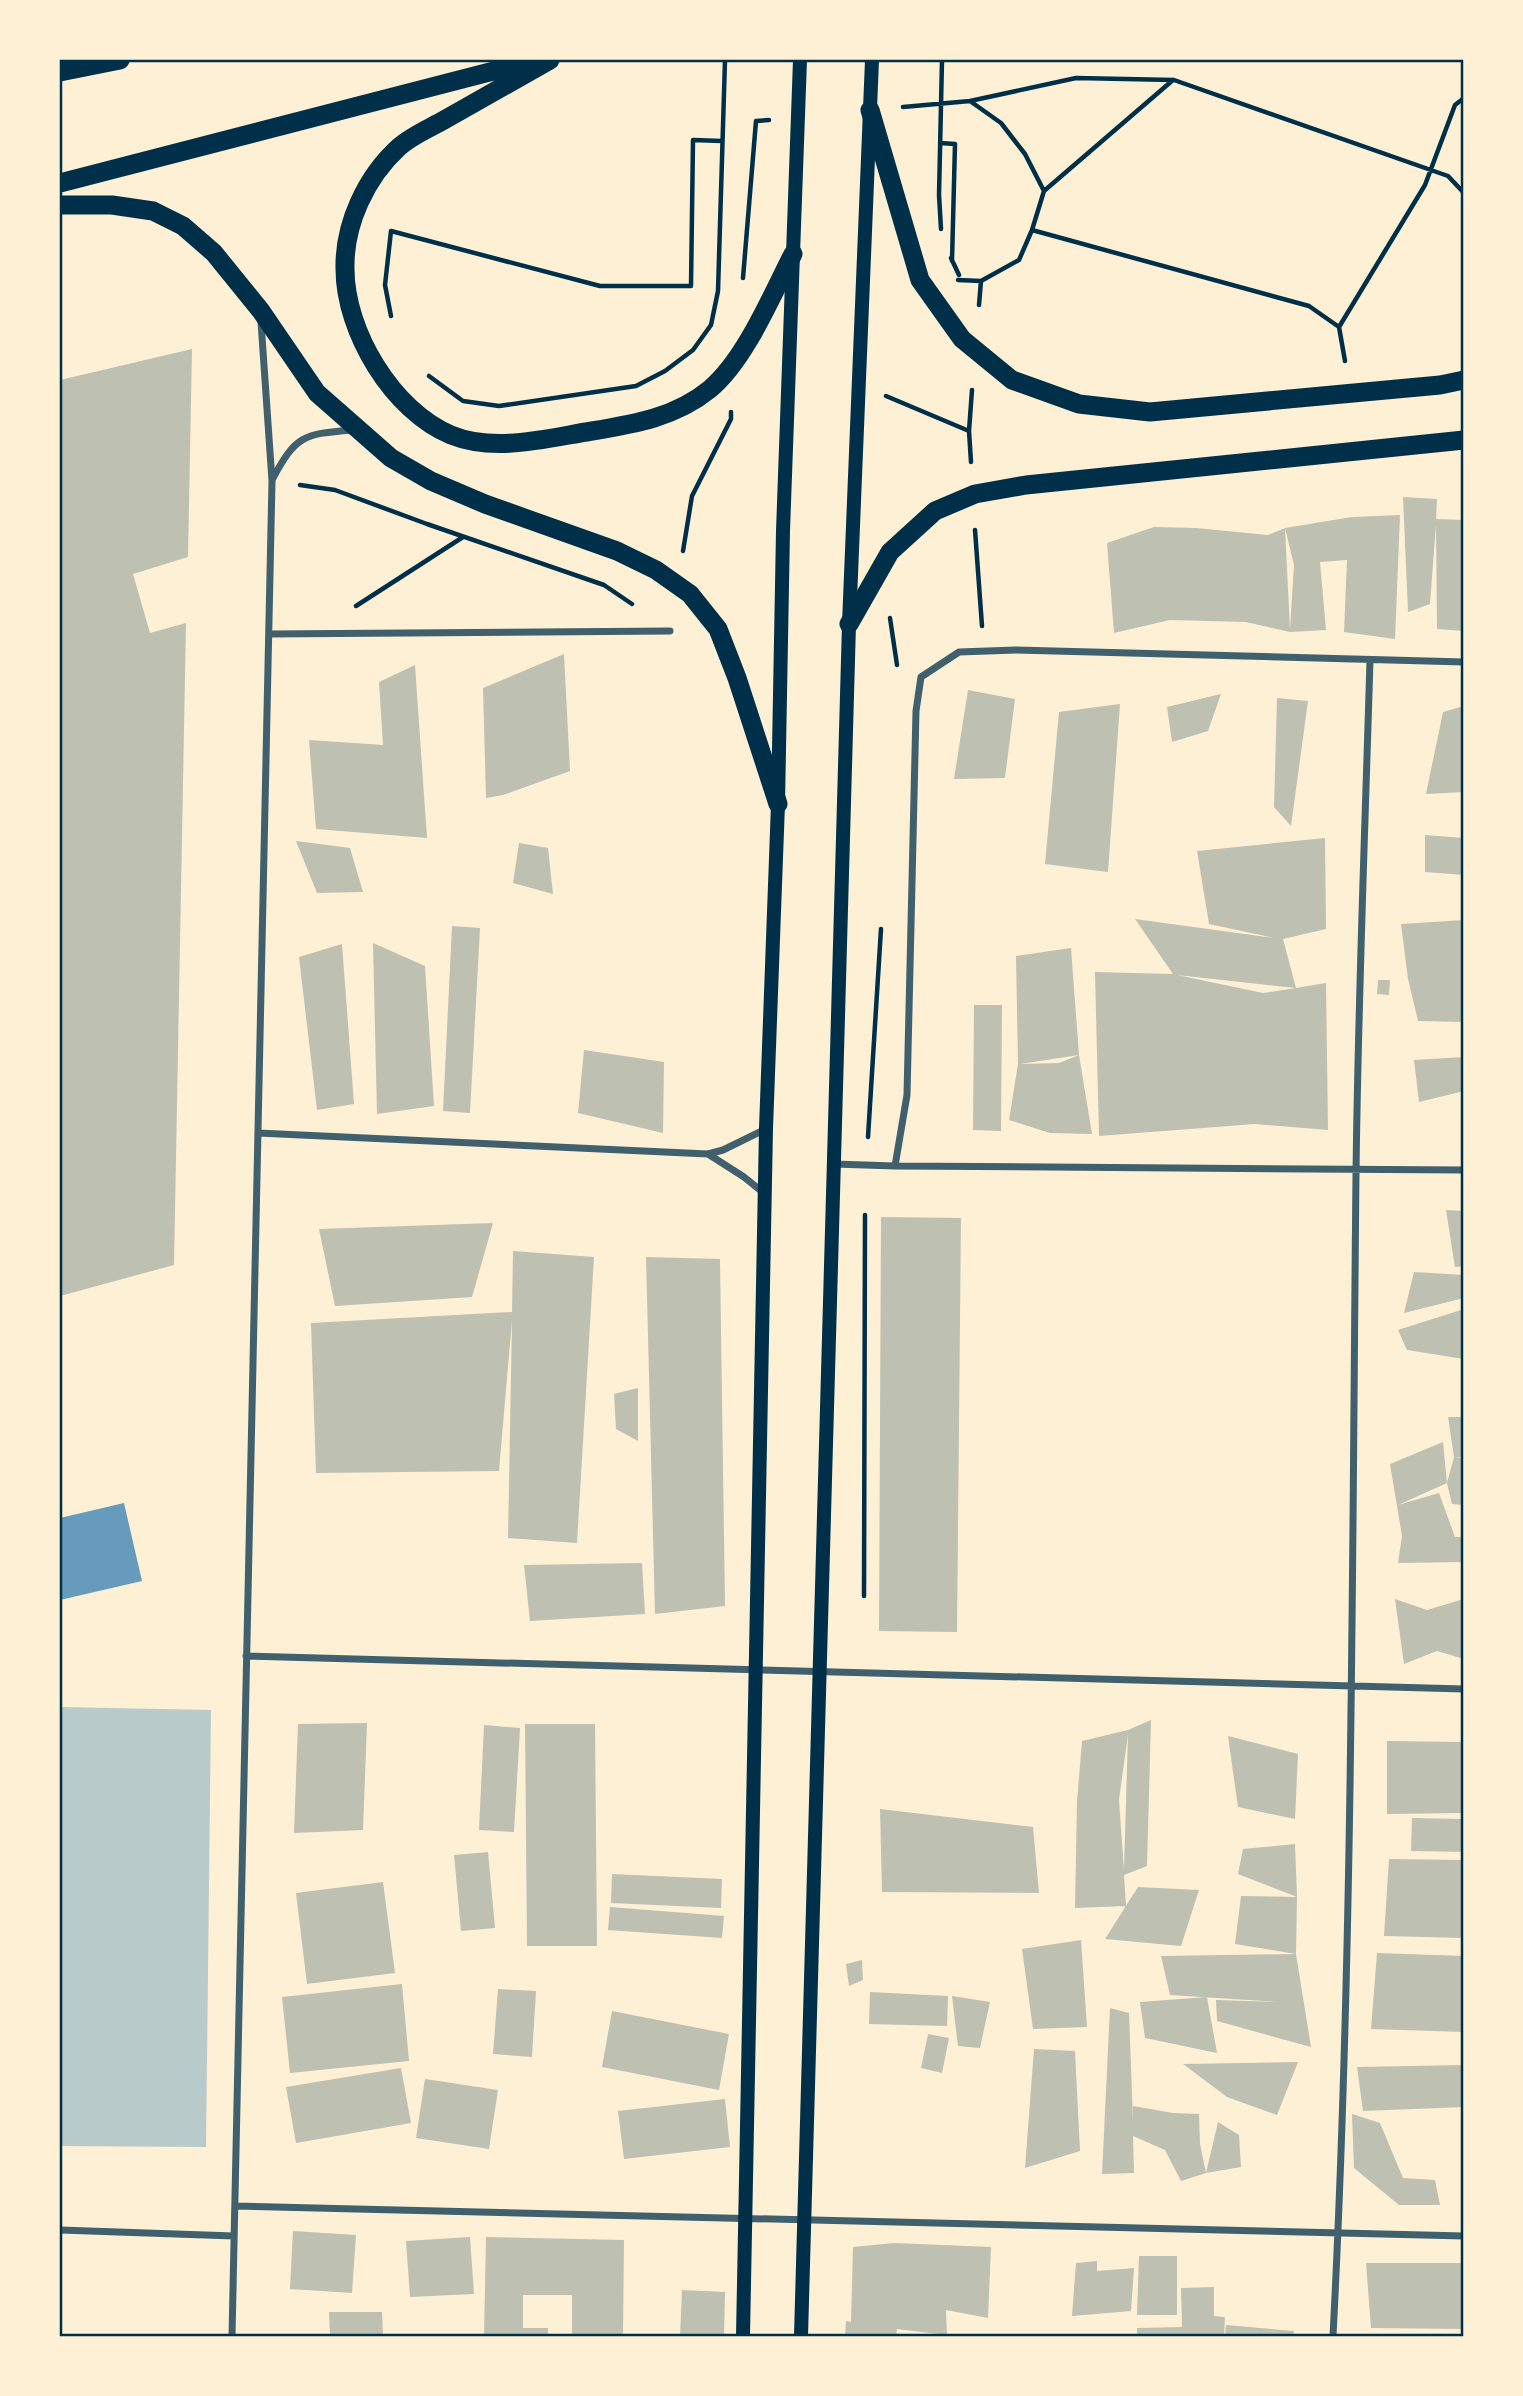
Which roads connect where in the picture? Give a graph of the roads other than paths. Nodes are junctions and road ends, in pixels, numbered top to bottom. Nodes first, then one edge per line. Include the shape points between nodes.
1 (120, 60) edge
2 (536, 60) edge
3 (550, 60) edge
4 (800, 60) edge
5 (872, 60) edge
6 (60, 72) edge
7 (870, 110) junction
8 (60, 183) edge
9 (60, 205) edge
10 (793, 254) junction
11 (261, 311) junction
12 (1464, 380) edge
13 (356, 430) junction
14 (1464, 440) edge
15 (272, 481) junction
16 (857, 600) junction
17 (849, 625) joint
18 (670, 631) road end
19 (269, 634) junction
20 (1370, 660) junction
21 (1464, 662) edge
22 (778, 804) junction
23 (766, 1128) junction
24 (258, 1133) junction
25 (708, 1154) junction
26 (834, 1164) junction
27 (895, 1166) junction
28 (1356, 1169) junction
29 (1464, 1170) edge
30 (765, 1195) junction
31 (246, 1656) junction
32 (757, 1670) junction
33 (820, 1672) junction
34 (1353, 1686) junction
35 (1464, 1689) edge
36 (235, 2206) junction
37 (746, 2218) junction
38 (803, 2221) junction
39 (60, 2230) edge
40 (1338, 2234) junction
41 (234, 2236) junction
42 (1464, 2236) edge
43 (232, 2336) edge
44 (743, 2336) edge
45 (801, 2336) edge
46 (1333, 2336) edge

1 - 6 highway
2 - 8 highway
3 - 10 highway via 400,146 369,182 352,221 345,269 351,312 372,360 394,392 419,416 452,435 518,443 642,423 682,408 712,388 742,351
4 - 10 main road
5 - 7 main road
7 - 12 highway via 920,281 962,339 1012,380 1079,404 1150,412
7 - 16 main road
9 - 11 highway via 153,211 183,226 214,253
10 - 22 main road
11 - 13 highway via 317,393
11 - 15 street
13 - 15 street via 299,440
13 - 22 highway via 431,481 617,551 690,594 718,629
14 - 16 highway via 975,494 935,511 890,552
15 - 19 street
16 - 17 highway
17 - 26 main road
18 - 19 street
19 - 24 street
20 - 21 street
20 - 27 street via 959,652 921,677 916,711 907,1095
20 - 28 street
22 - 23 main road
23 - 25 street
23 - 30 main road
24 - 25 street
24 - 31 street
25 - 30 street
26 - 27 street
26 - 33 main road
27 - 28 street
28 - 29 street
28 - 34 street
30 - 32 main road
31 - 32 street
31 - 36 street
32 - 33 street
32 - 37 main road
33 - 34 street
33 - 38 main road
34 - 35 street
34 - 40 street
36 - 37 street
36 - 41 street
37 - 38 street
37 - 44 main road
38 - 40 street
38 - 45 main road
39 - 41 street
40 - 42 street
40 - 46 street
41 - 43 street

